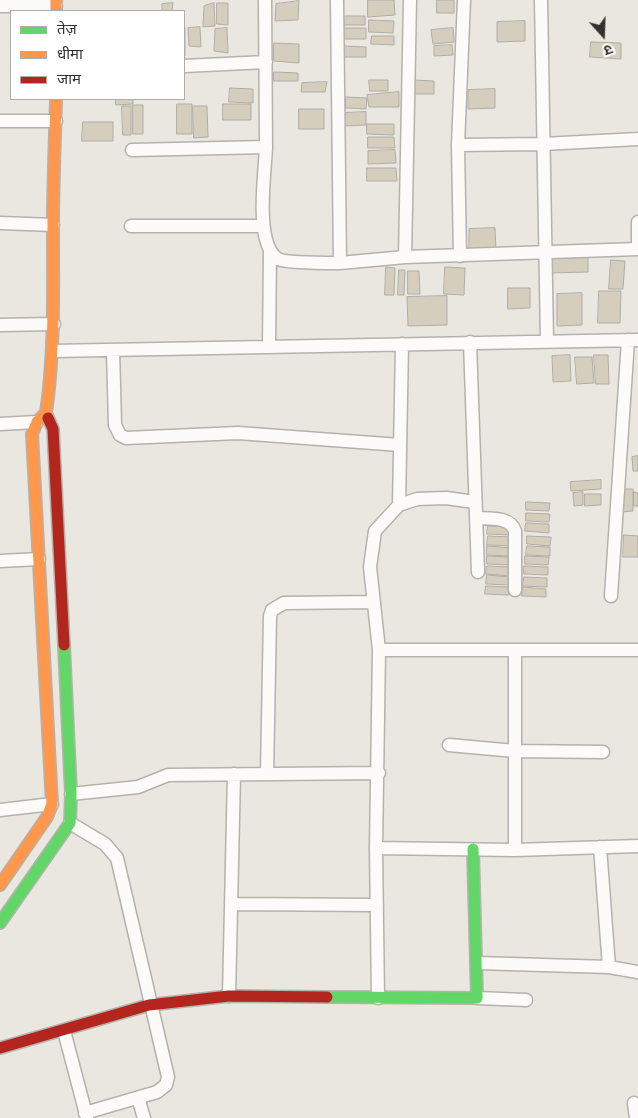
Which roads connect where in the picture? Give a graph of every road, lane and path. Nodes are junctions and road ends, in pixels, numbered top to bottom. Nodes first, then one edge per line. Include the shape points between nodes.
1 (265, 0) edge
2 (337, 0) edge
3 (410, 0) edge
4 (464, 0) edge
5 (541, 0) edge
6 (0, 6) edge
7 (56, 6) edge
8 (266, 62) junction
9 (185, 66) edge
10 (56, 100) edge
11 (0, 120) edge
12 (56, 121) junction
13 (638, 139) edge
14 (543, 144) junction
15 (458, 145) junction
16 (266, 147) junction
17 (132, 150) dead end
18 (638, 222) edge
19 (0, 223) edge
20 (53, 224) junction
21 (131, 226) dead end
22 (263, 226) junction
23 (638, 249) edge
24 (545, 251) junction
25 (270, 252) junction
26 (460, 256) junction
27 (405, 257) junction
28 (340, 263) junction
29 (0, 324) edge
30 (54, 324) junction
31 (633, 340) edge
32 (547, 341) junction
33 (470, 342) junction
34 (402, 344) junction
35 (269, 347) junction
36 (113, 350) junction
37 (53, 351) junction
38 (46, 413) junction
39 (36, 422) junction
40 (0, 424) edge
41 (400, 445) junction
42 (475, 502) junction
43 (399, 505) junction
44 (476, 518) junction
45 (39, 560) junction
46 (0, 561) edge
47 (478, 572) dead end
48 (515, 590) dead end
49 (611, 596) dead end
50 (374, 602) junction
51 (379, 650) junction
52 (638, 650) edge
53 (515, 651) junction
54 (449, 745) dead end
55 (515, 751) junction
56 (603, 752) dead end
57 (379, 773) junction
58 (234, 774) junction
59 (266, 774) junction
60 (72, 794) junction
61 (52, 804) junction
62 (0, 810) edge
63 (70, 823) junction
64 (638, 846) edge
65 (600, 847) junction
66 (376, 848) junction
67 (473, 849) junction
68 (516, 850) junction
69 (0, 885) edge
70 (231, 904) junction
71 (377, 905) junction
72 (0, 923) edge
73 (477, 963) junction
74 (609, 967) junction
75 (638, 972) edge
76 (229, 996) junction
77 (378, 998) junction
78 (478, 998) junction
79 (526, 1000) dead end
80 (150, 1005) junction
81 (64, 1031) junction
82 (0, 1048) edge
83 (138, 1098) junction
84 (634, 1102) dead end
85 (86, 1116) edge
86 (144, 1118) edge
87 (636, 1118) edge

1 - 8 street
2 - 28 street
3 - 27 street
4 - 15 street
5 - 14 street
6 - 7 street
8 - 9 street
8 - 16 street
10 - 12 street
11 - 12 street
12 - 20 street
13 - 14 street
14 - 15 street
14 - 24 street
15 - 26 street
16 - 17 street
16 - 22 street
18 - 23 street
19 - 20 street
20 - 30 street
21 - 22 street
22 - 25 street
23 - 24 street
24 - 26 street
24 - 32 street
25 - 28 street via 280,260
25 - 35 street
26 - 27 street
27 - 28 street
29 - 30 street
30 - 37 street
31 - 32 street
31 - 49 street
32 - 33 street
33 - 34 street
33 - 42 street
34 - 35 street
34 - 41 street
35 - 36 street
36 - 37 street
36 - 41 street via 115,425 120,435 126,438 238,434
37 - 38 street
38 - 39 street
38 - 60 street via 53,429
39 - 40 street
39 - 45 street via 32,434
41 - 43 street
42 - 43 street via 417,499
42 - 44 street
43 - 50 street via 375,531 370,567
44 - 47 street
44 - 48 street via 512,524 515,531
45 - 46 street
45 - 61 street
50 - 51 street
50 - 59 street via 284,603 272,610
51 - 53 street
51 - 57 street
52 - 53 street
53 - 55 street
54 - 55 street
55 - 56 street
55 - 68 street
57 - 59 street
57 - 66 street
58 - 59 street
58 - 60 street via 168,775 138,787
58 - 70 street
60 - 63 street
61 - 62 street
61 - 69 street via 47,817
63 - 72 street
63 - 80 street via 105,844 117,858
64 - 65 street
65 - 68 street
65 - 74 street
66 - 67 street
66 - 71 street
67 - 68 street
67 - 73 street
70 - 71 street
70 - 76 street
71 - 77 street
73 - 74 street
73 - 78 street
74 - 75 street
76 - 77 street
76 - 80 street
77 - 78 street
78 - 79 street
80 - 81 street
80 - 83 street via 168,1077 166,1085 157,1092
81 - 82 street
81 - 85 street
83 - 85 street
83 - 86 street
84 - 87 street

